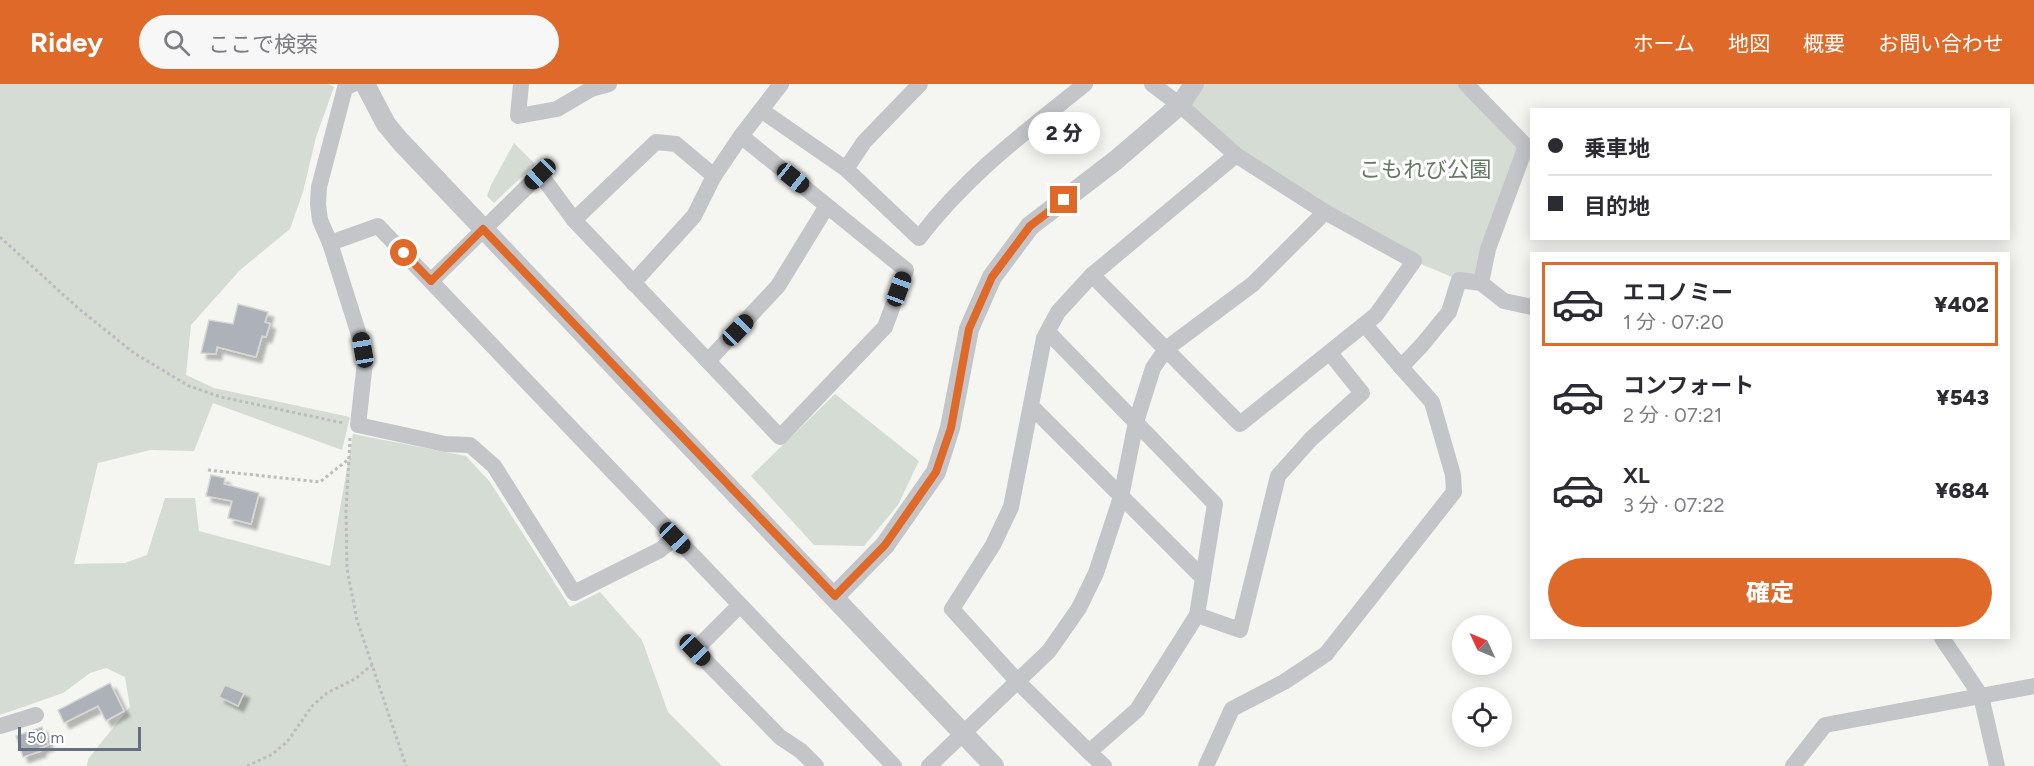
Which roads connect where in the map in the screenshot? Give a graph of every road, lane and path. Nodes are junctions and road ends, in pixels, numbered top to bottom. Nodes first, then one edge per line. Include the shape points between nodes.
1 (353, 84) edge
2 (365, 84) edge
3 (521, 84) edge
4 (609, 84) edge
5 (781, 84) edge
6 (920, 84) edge
7 (1085, 84) edge
8 (1152, 84) edge
9 (1194, 84) edge
10 (1466, 84) edge
11 (1180, 105) junction
12 (761, 110) junction
13 (741, 136) junction
14 (1236, 156) junction
15 (846, 170) junction
16 (714, 177) junction
17 (827, 206) junction
18 (1325, 212) junction
19 (574, 220) junction
20 (483, 229) junction
21 (0, 237) edge
22 (330, 243) junction
23 (1092, 274) junction
24 (431, 281) junction
25 (633, 283) junction
26 (1481, 283) junction
27 (1530, 307) edge
28 (1365, 325) junction
29 (1047, 332) junction
30 (1166, 349) junction
31 (1330, 353) junction
32 (708, 361) junction
33 (1401, 367) junction
34 (1031, 406) junction
35 (1137, 422) junction
36 (356, 425) junction
37 (350, 458) junction
38 (208, 470) dead end
39 (1121, 496) junction
40 (675, 538) junction
41 (1203, 579) junction
42 (835, 596) junction
43 (740, 605) junction
44 (1197, 615) junction
45 (1943, 639) edge
46 (372, 664) junction
47 (1018, 682) junction
48 (2034, 686) edge
49 (1981, 696) junction
50 (36, 715) dead end
51 (0, 726) edge
52 (963, 733) junction
53 (1089, 752) junction
54 (247, 766) edge
55 (406, 766) edge
56 (816, 766) edge
57 (894, 766) edge
58 (929, 766) edge
59 (994, 766) edge
60 (1104, 766) edge
61 (1206, 766) edge
62 (1793, 766) edge
63 (1997, 766) edge

1 - 22 street via 345,87 319,187 320,220
2 - 20 street via 386,124
3 - 4 street via 518,116 557,109 591,89
5 - 12 street
6 - 15 street via 864,142
7 - 15 street via 1000,152 952,197 919,238
8 - 11 street
9 - 11 street
10 - 26 street via 1526,146 1488,249
11 - 14 street
11 - 42 street via 1030,226 992,277 969,329 951,428 936,472 885,545
12 - 13 street
12 - 15 street
13 - 16 street
13 - 17 street
14 - 18 street
14 - 23 street
16 - 19 street via 676,144 656,142
16 - 25 street via 694,216
17 - 32 street via 778,286
17 - 32 street via 906,270 885,327 780,437
18 - 28 street via 1414,261
18 - 30 street via 1253,284
19 - 20 street via 540,174
19 - 25 street
20 - 24 street
20 - 42 street
21 - 36 path via 134,353 189,386 232,400
22 - 24 street via 378,226
22 - 36 street via 365,362
23 - 29 street via 1058,312
23 - 30 street
24 - 40 street
25 - 32 street
26 - 27 street via 1504,301
26 - 33 street via 1459,280 1449,312
28 - 31 street
28 - 33 street
29 - 34 street
29 - 35 street
30 - 31 street via 1240,424
30 - 35 street via 1153,368
31 - 44 street via 1362,393 1278,476 1240,630
33 - 61 street via 1432,402 1454,475 1454,492 1326,654 1232,709
34 - 39 street
34 - 47 street via 1011,507 993,545 952,609
35 - 39 street
35 - 41 street via 1215,504
36 - 37 path via 350,431
36 - 40 street via 446,444 470,444 494,466 574,593 660,550
37 - 38 path via 320,482
37 - 46 path via 347,569 357,620
39 - 41 street
39 - 47 street via 1096,573 1079,608 1049,651
40 - 43 street
41 - 44 street
42 - 52 street
43 - 56 street via 695,650 780,738
43 - 57 street
44 - 53 street via 1137,710
45 - 49 street
46 - 54 path via 313,705 287,742
46 - 55 path
47 - 52 street
47 - 53 street
48 - 49 street
49 - 62 street via 1825,725
49 - 63 street
50 - 51 street
52 - 58 street
52 - 59 street
53 - 60 street

